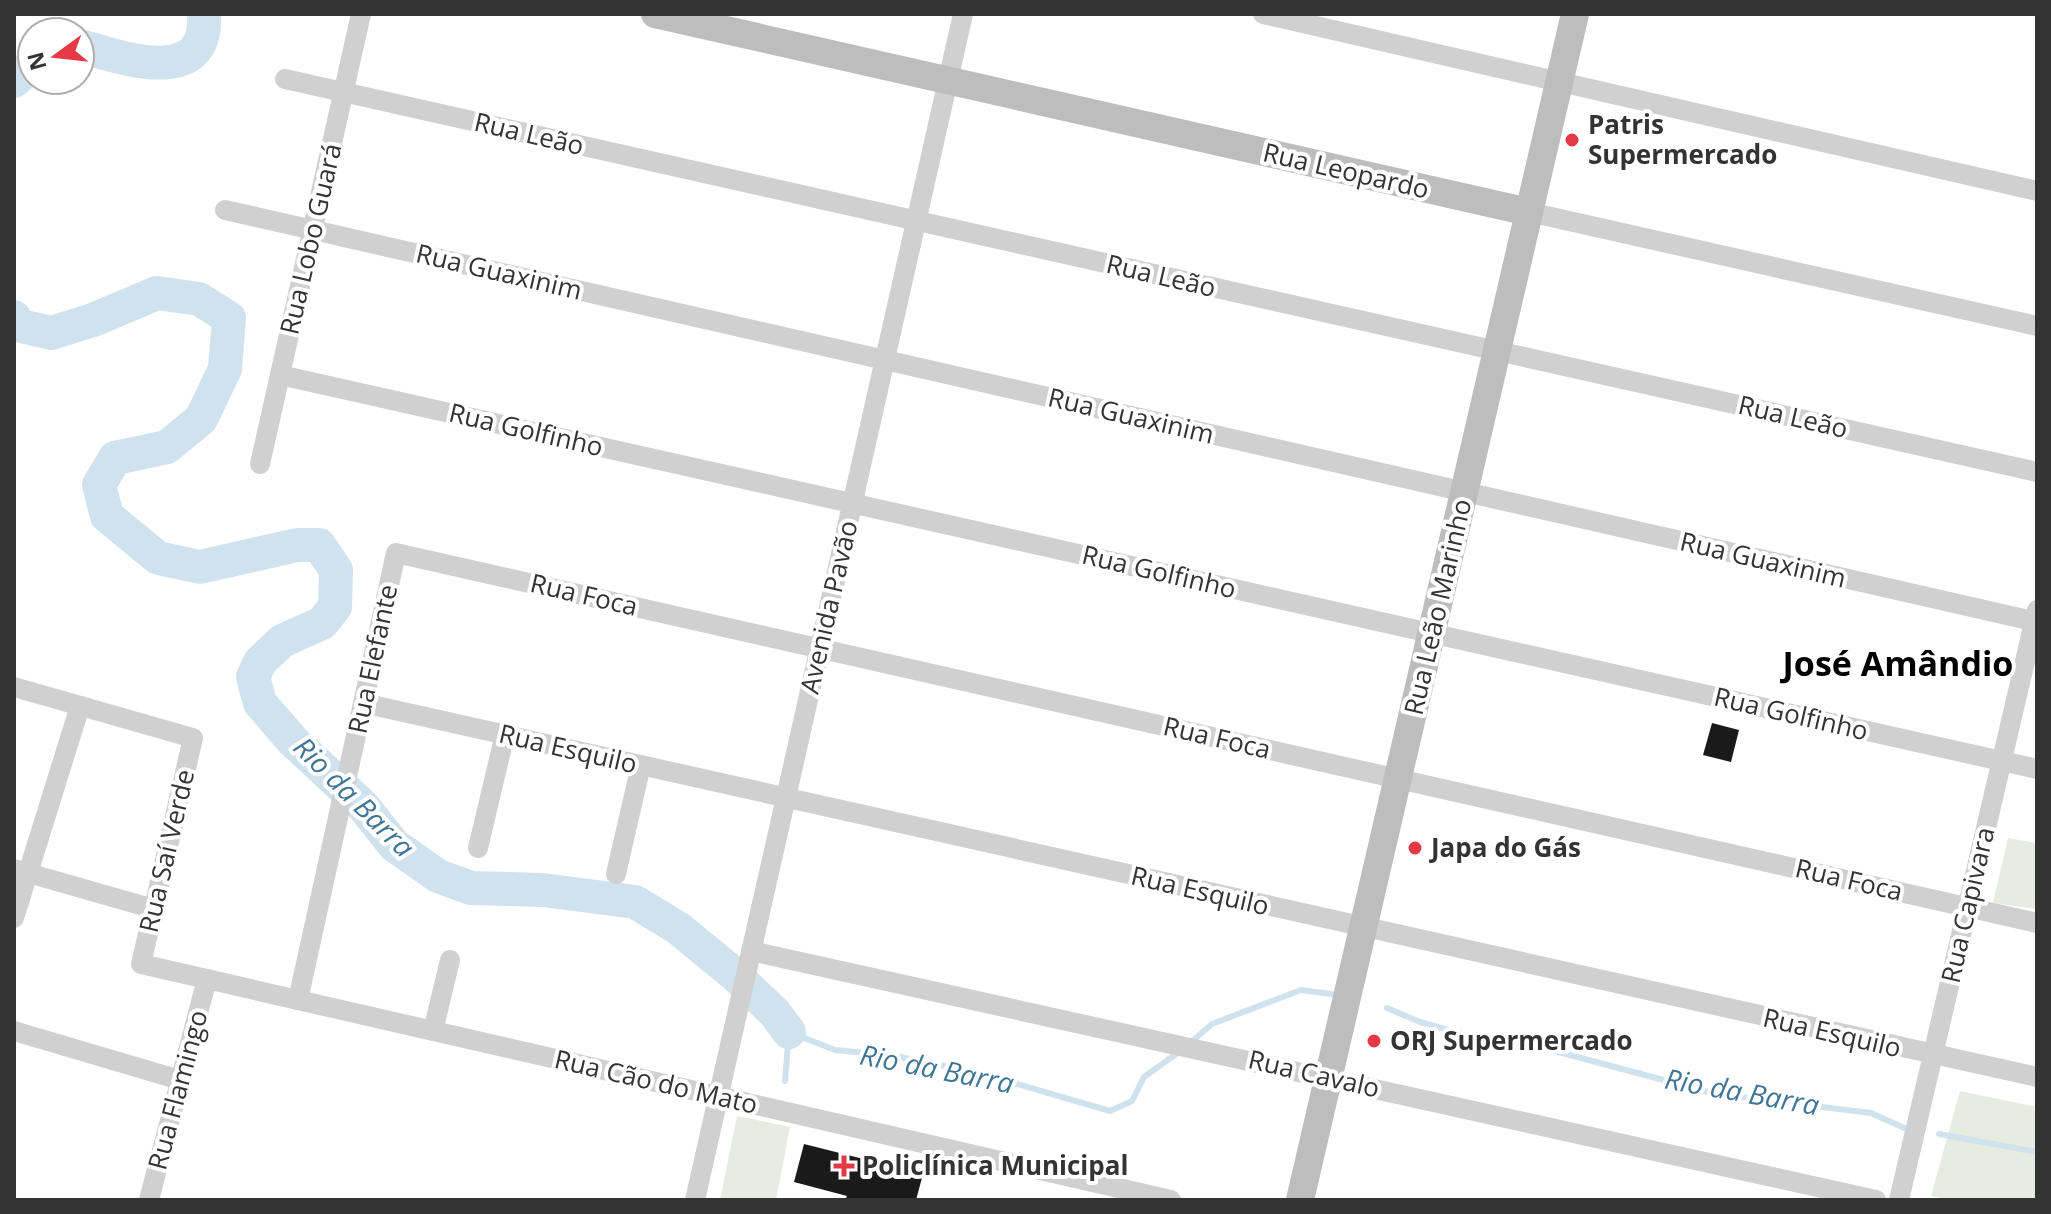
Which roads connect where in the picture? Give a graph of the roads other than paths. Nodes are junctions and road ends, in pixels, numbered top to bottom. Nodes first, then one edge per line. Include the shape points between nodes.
1 (361, 14) edge
2 (655, 14) edge
3 (963, 14) edge
4 (1263, 14) edge
5 (1575, 14) edge
6 (285, 79) dead end
7 (948, 80) junction
8 (1559, 82) junction
9 (343, 93) junction
10 (2037, 191) edge
11 (225, 210) dead end
12 (1529, 212) junction
13 (916, 221) junction
14 (313, 230) junction
15 (2037, 326) edge
16 (1497, 351) junction
17 (885, 360) junction
18 (280, 375) junction
19 (260, 464) dead end
20 (2037, 472) edge
21 (1464, 492) junction
22 (852, 503) junction
23 (396, 553) joint
24 (2036, 618) edge
25 (1431, 634) junction
26 (820, 648) junction
27 (14, 687) edge
28 (363, 703) junction
29 (80, 706) junction
30 (505, 734) junction
31 (2002, 761) junction
32 (641, 765) junction
33 (2037, 769) edge
34 (1398, 779) junction
35 (786, 798) junction
36 (478, 848) dead end
37 (21, 871) edge
38 (616, 874) dead end
39 (1968, 907) junction
40 (154, 909) junction
41 (14, 918) edge
42 (2037, 923) edge
43 (1363, 927) junction
44 (751, 951) junction
45 (450, 960) dead end
46 (141, 964) joint
47 (207, 979) junction
48 (298, 1000) junction
49 (14, 1031) edge
50 (433, 1031) junction
51 (1933, 1055) junction
52 (1328, 1077) junction
53 (2037, 1077) edge
54 (180, 1080) junction
55 (718, 1096) junction
56 (149, 1200) edge
57 (695, 1200) edge
58 (1171, 1200) edge
59 (1300, 1200) edge
60 (1876, 1200) edge
61 (1899, 1200) edge

1 - 9 street, Rua Lobo Guará
2 - 7 street, Rua Leopardo
3 - 7 street, Avenida Pavão
4 - 8 street
5 - 8 street, Rua Leão Marinho
6 - 9 street, Rua Leão
7 - 12 street, Rua Leopardo
7 - 13 street, Avenida Pavão
8 - 10 street
8 - 12 street, Rua Leão Marinho
9 - 13 street, Rua Leão
9 - 14 street, Rua Lobo Guará
11 - 14 street, Rua Guaxinim
12 - 15 street, Rua Leopardo
12 - 16 street, Rua Leão Marinho
13 - 16 street, Rua Leão
13 - 17 street, Avenida Pavão
14 - 17 street, Rua Guaxinim
14 - 18 street, Rua Lobo Guará
16 - 20 street, Rua Leão
16 - 21 street, Rua Leão Marinho
17 - 21 street, Rua Guaxinim
17 - 22 street, Avenida Pavão
18 - 19 street, Rua Lobo Guará
18 - 22 street, Rua Golfinho
21 - 24 street, Rua Guaxinim
21 - 25 street, Rua Leão Marinho
22 - 25 street, Rua Golfinho
22 - 26 street, Avenida Pavão
23 - 26 street, Rua Foca
23 - 28 street, Rua Elefante
24 - 31 street, Rua Capivara
25 - 31 street, Rua Golfinho
25 - 34 street, Rua Leão Marinho
26 - 34 street, Rua Foca
26 - 35 street, Avenida Pavão
27 - 29 street
28 - 30 street, Rua Esquilo
28 - 48 street, Rua Elefante
29 - 37 street
29 - 40 street, Rua Saí Verde via 193,738
30 - 32 street, Rua Esquilo
30 - 36 street
31 - 33 street, Rua Golfinho
31 - 39 street, Rua Capivara
32 - 35 street, Rua Esquilo
32 - 38 street
34 - 39 street, Rua Foca
34 - 43 street, Rua Leão Marinho
35 - 43 street, Rua Esquilo
35 - 44 street, Avenida Pavão
37 - 40 street
37 - 41 street
39 - 42 street, Rua Foca
39 - 51 street, Rua Capivara
40 - 46 street, Rua Saí Verde
43 - 51 street, Rua Esquilo
43 - 52 street, Rua Leão Marinho
44 - 52 street, Rua Cavalo
44 - 55 street, Avenida Pavão
45 - 50 street
46 - 47 street, Rua Cão do Mato
47 - 48 street, Rua Cão do Mato
47 - 54 street, Rua Flamingo
48 - 50 street, Rua Cão do Mato
49 - 54 street
50 - 55 street, Rua Cão do Mato
51 - 53 street, Rua Esquilo
51 - 61 street, Rua Capivara
52 - 59 street, Rua Leão Marinho
52 - 60 street, Rua Cavalo
54 - 56 street, Rua Flamingo
55 - 57 street, Avenida Pavão
55 - 58 street, Rua Cão do Mato

